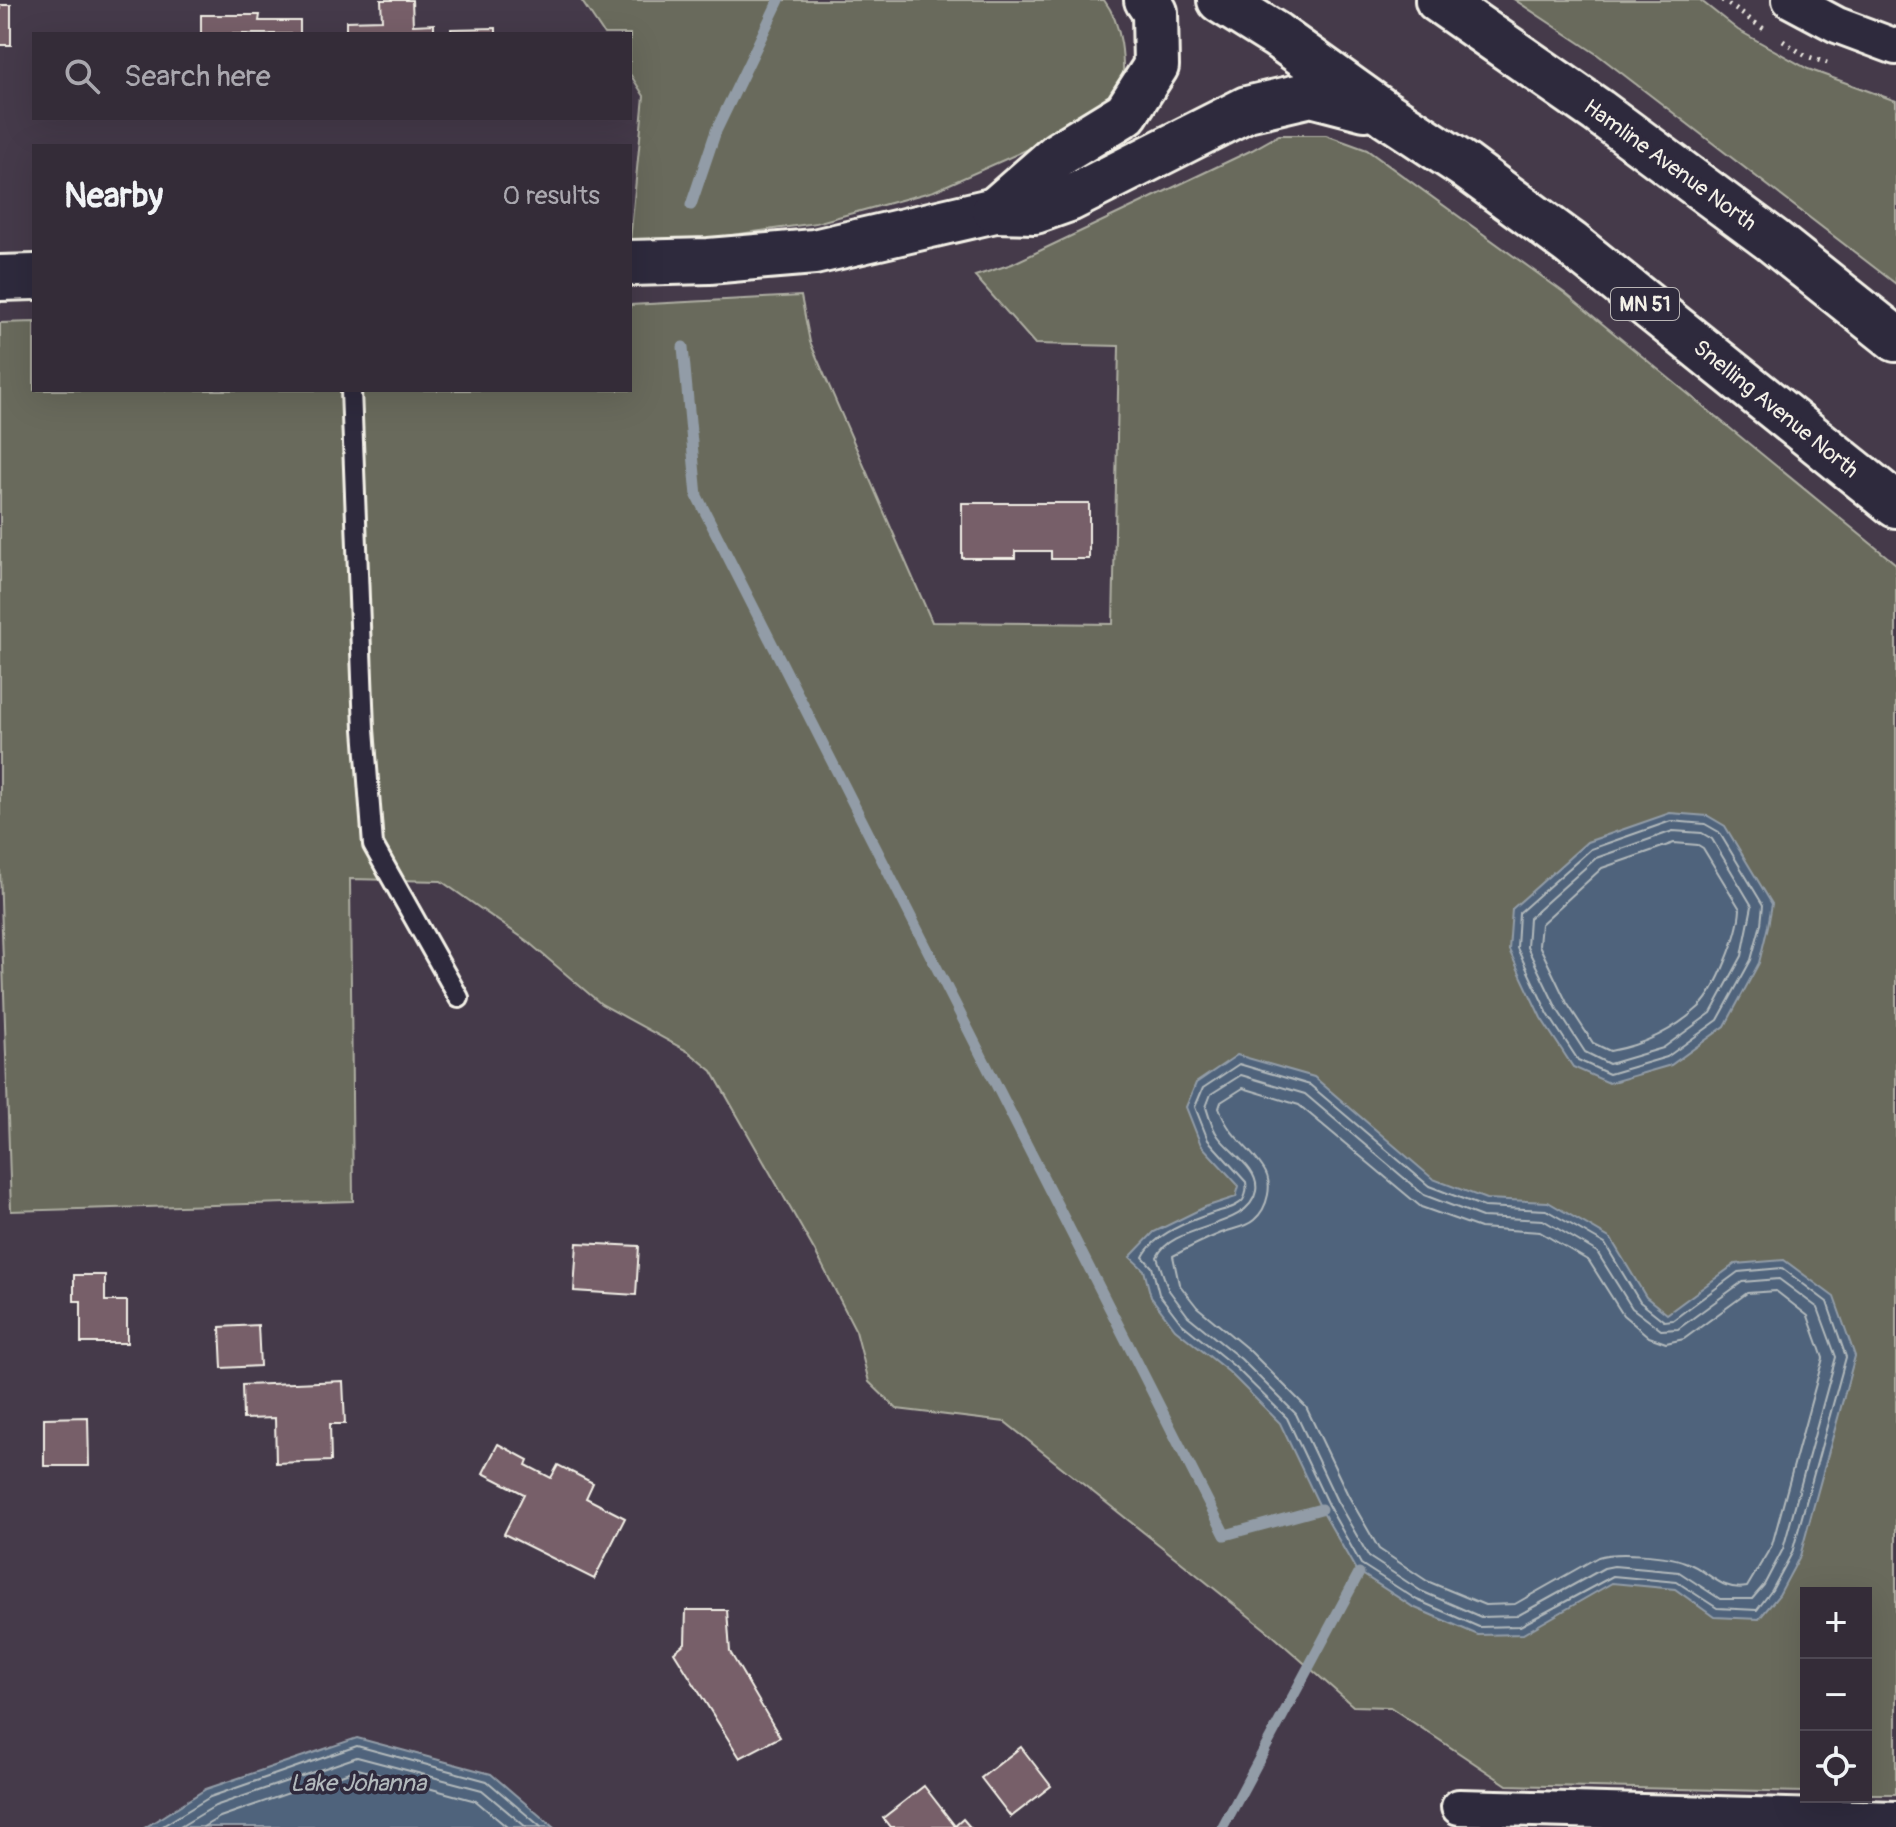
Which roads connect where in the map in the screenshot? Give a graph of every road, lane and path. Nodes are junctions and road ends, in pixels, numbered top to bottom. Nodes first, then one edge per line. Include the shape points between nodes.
1 (1147, 0) edge
2 (1220, 0) edge
3 (1438, 0) edge
4 (1790, 0) edge
5 (1896, 47) edge
6 (1386, 114) junction
7 (995, 210) junction
8 (632, 263) edge
9 (32, 277) edge
10 (0, 278) edge
11 (1896, 339) edge
12 (351, 392) edge
13 (1896, 505) edge
14 (459, 998) dead end
15 (1459, 1807) dead end
16 (1896, 1819) edge
17 (1778, 1822) edge

1 - 7 main road via 1155,12 1156,66 1126,113 1059,154
2 - 6 main road, MN 51
3 - 11 main road, Hamline Avenue North via 1598,111
4 - 5 street
6 - 7 main road via 1311,94 1247,109 1069,199 1035,211
6 - 13 main road, Snelling Avenue North / MN 51 via 1571,244
7 - 8 main road via 814,252
9 - 10 main road
12 - 14 lane via 373,845
15 - 17 street
16 - 17 street

